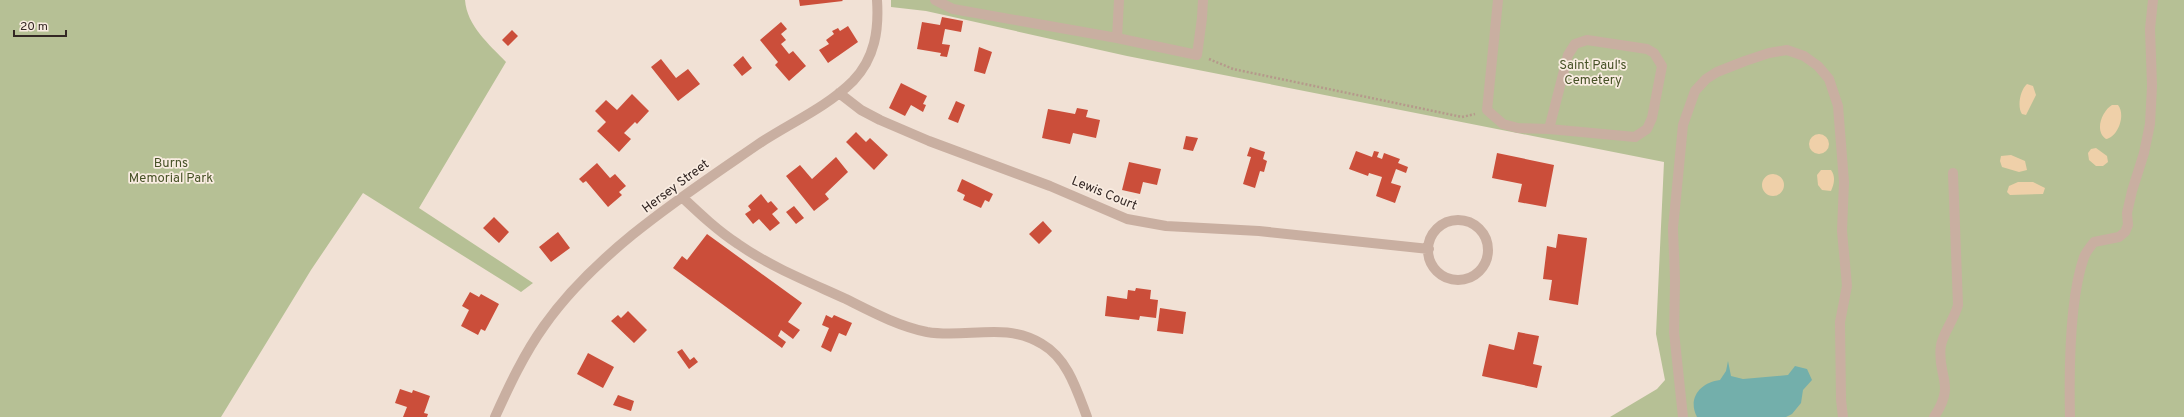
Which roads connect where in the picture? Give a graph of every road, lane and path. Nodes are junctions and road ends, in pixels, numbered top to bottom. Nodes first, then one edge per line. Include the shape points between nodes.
1 (877, 0) edge
2 (935, 0) edge
3 (1119, 0) edge
4 (1203, 0) edge
5 (1498, 0) edge
6 (2153, 0) edge
7 (1117, 38) junction
8 (1197, 54) junction
9 (839, 93) junction
10 (1487, 110) junction
11 (1549, 129) junction
12 (1953, 173) dead end
13 (682, 197) junction
14 (1429, 249) junction
15 (495, 417) edge
16 (1087, 417) edge
17 (1683, 417) edge
18 (1843, 417) edge
19 (1934, 417) edge
20 (2070, 417) edge

1 - 9 street, Hersey Street via 873,50 861,71
2 - 7 street via 953,8
3 - 7 street
4 - 8 street
5 - 10 street
6 - 20 street via 2150,29 2152,86 2147,139 2132,191 2125,232 2118,237 2094,242 2084,256 2073,325
7 - 8 street
8 - 10 path via 1233,69 1462,117
9 - 13 street, Hersey Street
9 - 14 street, Lewis Court via 861,110 887,123 1050,186 1127,219 1166,226 1259,231
10 - 11 street via 1503,124 1518,128
11 - 11 street via 1635,137 1647,129 1652,118 1662,66 1654,53 1646,49 1587,40 1575,44 1568,55
12 - 19 street via 1958,305 1955,317 1943,337 1941,348 1946,381 1945,394
13 - 15 street, Hersey Street via 617,248 561,305 529,349
13 - 16 street via 739,246 815,286 886,319 939,334 1007,332 1020,334 1042,344 1062,361
14 - 14 street via 1431,262 1440,273 1452,279 1466,278 1478,272 1487,258 1488,249 1482,232 1472,223 1459,220 1449,221 1434,231
17 - 18 street via 1674,332 1676,280 1673,228 1683,125 1695,91 1706,79 1740,63 1768,53 1787,50 1804,56 1818,66 1829,79 1838,106 1844,182 1842,231 1847,286 1840,322

